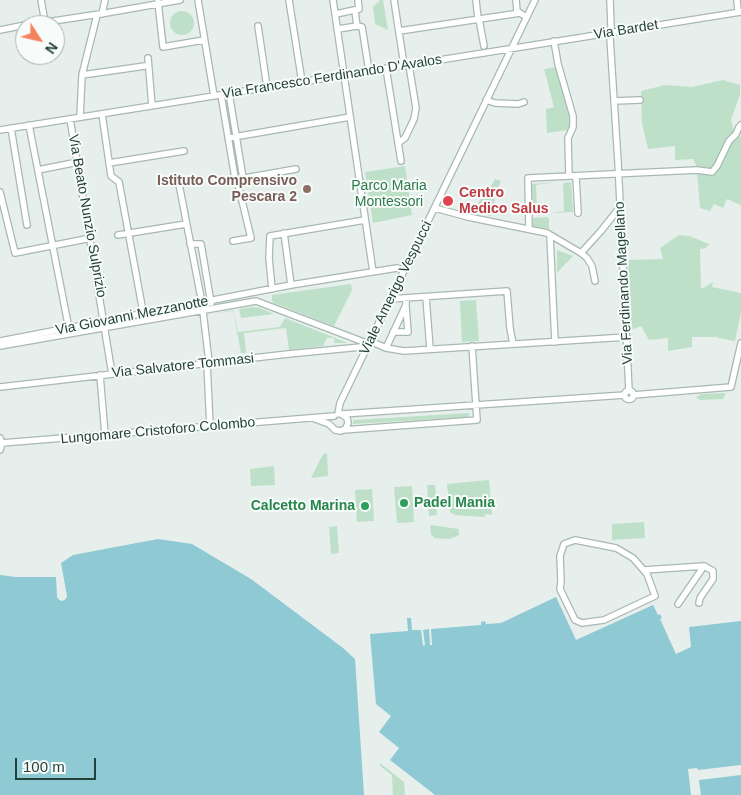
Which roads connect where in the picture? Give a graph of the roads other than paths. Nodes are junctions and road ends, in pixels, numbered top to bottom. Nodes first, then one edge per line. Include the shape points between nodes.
1 (42, 0) edge
2 (105, 0) edge
3 (180, 0) edge
4 (198, 0) edge
5 (289, 0) edge
6 (333, 0) edge
7 (358, 0) edge
8 (394, 0) edge
9 (476, 0) edge
10 (516, 0) edge
11 (535, 0) edge
12 (610, 0) edge
13 (737, 0) edge
14 (166, 1) edge
15 (158, 2) edge
16 (355, 10) junction
17 (740, 12) edge
18 (520, 13) junction
19 (99, 14) junction
20 (336, 14) junction
21 (44, 15) edge
22 (527, 16) junction
23 (65, 19) edge
24 (479, 19) junction
25 (258, 26) dead end
26 (357, 26) junction
27 (15, 27) edge
28 (338, 28) junction
29 (0, 30) edge
30 (399, 31) junction
31 (610, 32) junction
32 (204, 40) junction
33 (554, 41) junction
34 (484, 46) dead end
35 (512, 48) junction
36 (148, 58) dead end
37 (407, 65) junction
38 (146, 66) dead end
39 (386, 68) junction
40 (370, 71) junction
41 (82, 75) junction
42 (344, 75) junction
43 (302, 82) junction
44 (267, 87) junction
45 (230, 93) junction
46 (221, 95) junction
47 (214, 96) junction
48 (486, 100) junction
49 (640, 100) dead end
50 (614, 101) junction
51 (524, 102) dead end
52 (152, 106) junction
53 (102, 114) junction
54 (80, 117) junction
55 (350, 117) junction
56 (70, 119) junction
57 (29, 125) junction
58 (741, 125) edge
59 (11, 128) junction
60 (0, 130) edge
61 (236, 137) junction
62 (228, 138) junction
63 (398, 143) junction
64 (184, 151) dead end
65 (401, 161) dead end
66 (78, 162) junction
67 (109, 163) junction
68 (296, 169) dead end
69 (38, 170) junction
70 (618, 174) junction
71 (572, 176) junction
72 (240, 179) junction
73 (179, 184) dead end
74 (0, 192) edge
75 (620, 207) junction
76 (434, 208) junction
77 (578, 213) dead end
78 (365, 220) junction
79 (27, 224) dead end
80 (186, 224) junction
81 (529, 228) junction
82 (128, 233) junction
83 (284, 233) junction
84 (118, 235) dead end
85 (550, 236) junction
86 (91, 238) junction
87 (233, 241) dead end
88 (190, 244) junction
89 (52, 246) junction
90 (580, 252) junction
91 (404, 270) junction
92 (373, 272) junction
93 (595, 281) dead end
94 (291, 285) junction
95 (272, 289) junction
96 (265, 290) junction
97 (426, 297) junction
98 (390, 299) junction
99 (211, 301) junction
100 (406, 302) junction
101 (202, 303) junction
102 (263, 303) junction
103 (212, 309) junction
104 (203, 310) junction
105 (143, 314) junction
106 (105, 321) junction
107 (144, 321) junction
108 (69, 327) junction
109 (106, 328) junction
110 (393, 332) junction
111 (70, 334) junction
112 (626, 336) junction
113 (0, 341) edge
114 (555, 342) junction
115 (741, 342) edge
116 (513, 344) junction
117 (368, 345) junction
118 (0, 346) edge
119 (472, 346) junction
120 (386, 348) junction
121 (430, 349) junction
122 (208, 363) junction
123 (112, 374) junction
124 (100, 375) junction
125 (0, 387) edge
126 (629, 394) junction
127 (476, 405) junction
128 (338, 415) junction
129 (313, 418) junction
130 (332, 426) junction
131 (210, 427) junction
132 (343, 430) junction
133 (105, 435) junction
134 (1, 443) edge
135 (704, 566) junction
136 (644, 570) junction
137 (699, 603) dead end
138 (678, 604) dead end

1 - 21 street
2 - 19 street
3 - 14 street
4 - 32 street
5 - 43 street
6 - 20 street
7 - 16 street via 359,8
8 - 30 street
9 - 24 street
10 - 18 street
11 - 22 street, Viale Amerigo Vespucci
12 - 31 street, Via Ferdinando Magellano
13 - 17 street
14 - 15 street
15 - 19 street
15 - 32 street via 163,47
16 - 20 street
16 - 26 street
17 - 31 street, Via Bardet
18 - 22 street
18 - 24 street
19 - 23 street
19 - 41 street
20 - 28 street
22 - 35 street, Viale Amerigo Vespucci
24 - 30 street
24 - 34 street
25 - 44 street
26 - 28 street
26 - 40 street via 363,27
27 - 29 street
28 - 42 street
30 - 37 street
31 - 33 street, Via Bardet
31 - 50 street, Via Ferdinando Magellano
32 - 47 street
33 - 35 street, Via Bardet
33 - 71 street via 572,110 573,127 568,138
35 - 37 street, Via Francesco Ferdinando D'Avalos
35 - 48 street, Viale Amerigo Vespucci
36 - 52 street
37 - 39 street, Via Francesco Ferdinando D'Avalos
37 - 63 street via 416,108 405,138
38 - 41 street
39 - 40 street, Via Francesco Ferdinando D'Avalos
39 - 63 street
40 - 42 street, Via Francesco Ferdinando D'Avalos
41 - 54 street
42 - 43 street, Via Francesco Ferdinando D'Avalos
42 - 55 street
43 - 44 street, Via Francesco Ferdinando D'Avalos
44 - 45 street, Via Francesco Ferdinando D'Avalos
45 - 46 street, Via Francesco Ferdinando D'Avalos
45 - 61 street
46 - 47 street, Via Francesco Ferdinando D'Avalos
46 - 62 street
47 - 52 street, Via Francesco Ferdinando D'Avalos
48 - 51 street via 495,103
48 - 76 street, Viale Amerigo Vespucci
49 - 50 street
50 - 70 street, Via Ferdinando Magellano
52 - 53 street, Via Francesco Ferdinando D'Avalos
53 - 54 street, Via Francesco Ferdinando D'Avalos
53 - 67 street
54 - 56 street, Via Francesco Ferdinando D'Avalos
55 - 61 street
55 - 78 street
56 - 57 street, Via Francesco Ferdinando D'Avalos
56 - 66 street, Via Beato Nunzio Sulprizio
57 - 59 street, Via Francesco Ferdinando D'Avalos
57 - 69 street
58 - 70 street via 714,171
59 - 60 street, Via Francesco Ferdinando D'Avalos
59 - 79 street
61 - 62 street
61 - 72 street
62 - 72 street via 235,178
63 - 65 street
64 - 67 street
66 - 69 street
66 - 86 street, Via Beato Nunzio Sulprizio
67 - 82 street via 111,176 119,182
68 - 72 street
69 - 89 street
70 - 71 street
70 - 75 street, Via Ferdinando Magellano
71 - 77 street
71 - 81 street via 528,178
72 - 87 street via 251,238
73 - 80 street
74 - 89 street via 15,253
75 - 90 street
75 - 112 street, Via Ferdinando Magellano
76 - 81 street
76 - 91 street, Viale Amerigo Vespucci
78 - 83 street
78 - 92 street
80 - 82 street
80 - 88 street
81 - 85 street
82 - 84 street
82 - 105 street
83 - 94 street
83 - 95 street via 270,236 268,242
85 - 90 street
85 - 114 street
86 - 89 street
86 - 106 street, Via Beato Nunzio Sulprizio
88 - 99 street via 200,244
88 - 101 street
89 - 108 street
90 - 93 street via 592,266
91 - 92 street, Via Giovanni Mezzanotte
91 - 98 street, Viale Amerigo Vespucci
92 - 94 street, Via Giovanni Mezzanotte
94 - 95 street, Via Giovanni Mezzanotte
95 - 96 street, Via Giovanni Mezzanotte
96 - 99 street, Via Giovanni Mezzanotte
96 - 102 street
97 - 100 street
97 - 116 street via 507,291
97 - 121 street
98 - 100 street
98 - 117 street, Viale Amerigo Vespucci
99 - 101 street, Via Giovanni Mezzanotte
99 - 103 street
100 - 110 street
100 - 110 street via 408,332
101 - 104 street
101 - 105 street, Via Giovanni Mezzanotte
102 - 103 street, Via Giovanni Mezzanotte
102 - 117 street, Via Giovanni Mezzanotte
103 - 104 street, Via Giovanni Mezzanotte
104 - 107 street, Via Giovanni Mezzanotte
104 - 122 street
105 - 106 street, Via Giovanni Mezzanotte
105 - 107 street
106 - 108 street, Via Giovanni Mezzanotte
106 - 109 street, Via Beato Nunzio Sulprizio
107 - 109 street, Via Giovanni Mezzanotte
108 - 111 street
108 - 113 street, Via Giovanni Mezzanotte
109 - 111 street, Via Giovanni Mezzanotte
109 - 123 street, Via Beato Nunzio Sulprizio
110 - 120 street
111 - 118 street, Via Giovanni Mezzanotte
112 - 114 street, Via Giovanni Mezzanotte
112 - 126 street, Via Ferdinando Magellano
114 - 116 street, Via Giovanni Mezzanotte
115 - 126 street, Lungomare Cristoforo Colombo via 730,387
116 - 119 street, Via Giovanni Mezzanotte
117 - 120 street, Via Giovanni Mezzanotte
117 - 122 street, Via Salvatore Tommasi
117 - 128 street, Viale Amerigo Vespucci via 340,402
119 - 121 street, Via Giovanni Mezzanotte
119 - 127 street
120 - 121 street, Via Giovanni Mezzanotte via 404,351
122 - 123 street, Via Salvatore Tommasi
122 - 131 street
123 - 124 street, Via Salvatore Tommasi
124 - 125 street, Via Salvatore Tommasi
124 - 133 street
126 - 127 street, Lungomare Cristoforo Colombo
127 - 128 street, Lungomare Cristoforo Colombo
127 - 132 street via 477,420
128 - 129 street, Lungomare Cristoforo Colombo
128 - 130 street via 331,420
128 - 132 street via 348,420
129 - 130 street, Lungomare Cristoforo Colombo
129 - 131 street, Lungomare Cristoforo Colombo
130 - 132 street
131 - 133 street, Lungomare Cristoforo Colombo
133 - 134 street, Lungomare Cristoforo Colombo
135 - 136 street
135 - 137 street via 713,571 713,579
135 - 138 street
136 - 136 street via 633,558 616,548 575,540 564,544 560,556 560,589 575,620 582,623 604,620 655,596

